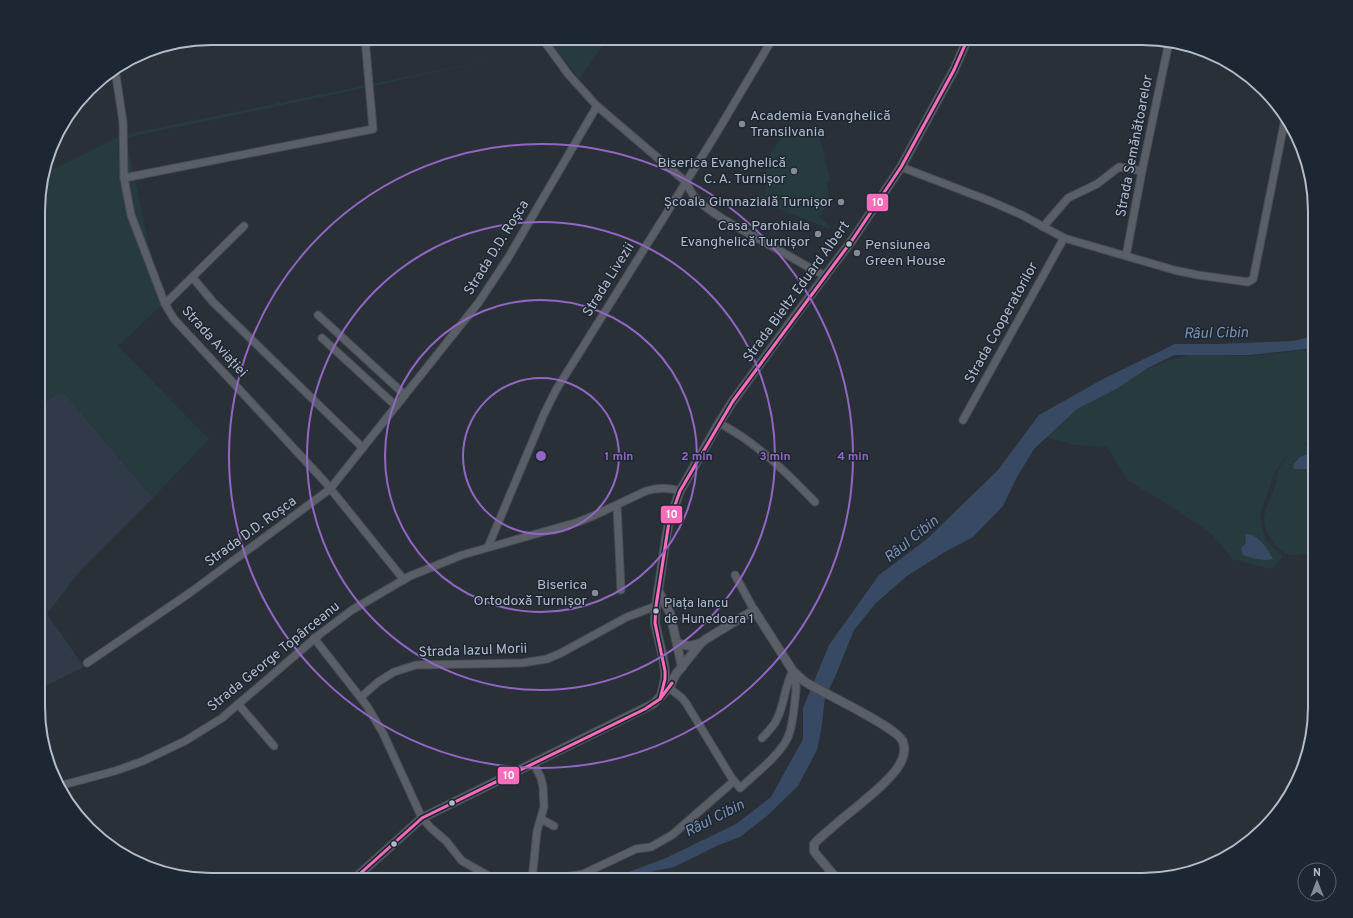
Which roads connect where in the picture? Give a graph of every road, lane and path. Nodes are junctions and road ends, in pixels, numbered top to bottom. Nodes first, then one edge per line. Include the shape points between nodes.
1 (366, 45) edge
2 (547, 45) edge
3 (769, 45) edge
4 (965, 45) edge
5 (1168, 47) edge
6 (117, 75) edge
7 (597, 106) junction
8 (1284, 125) edge
9 (900, 167) junction
10 (1142, 171) junction
11 (124, 178) junction
12 (686, 182) junction
13 (244, 226) dead end
14 (1043, 227) junction
15 (1064, 238) junction
16 (1126, 256) junction
17 (826, 276) junction
18 (193, 278) junction
19 (165, 304) junction
20 (318, 315) dead end
21 (322, 338) dead end
22 (405, 395) junction
23 (396, 406) junction
24 (963, 420) dead end
25 (719, 423) junction
26 (363, 448) junction
27 (330, 489) junction
28 (680, 491) junction
29 (815, 502) dead end
30 (617, 505) junction
31 (488, 547) junction
32 (735, 575) dead end
33 (404, 580) junction
34 (621, 590) dead end
35 (658, 590) junction
36 (656, 606) junction
37 (754, 610) junction
38 (314, 638) junction
39 (677, 643) junction
40 (701, 643) junction
41 (87, 663) dead end
42 (682, 667) junction
43 (793, 671) junction
44 (669, 688) junction
45 (361, 697) junction
46 (660, 699) junction
47 (238, 704) junction
48 (778, 718) junction
49 (792, 720) junction
50 (762, 738) dead end
51 (274, 746) dead end
52 (534, 764) junction
53 (734, 781) junction
54 (64, 785) edge
55 (422, 818) junction
56 (541, 819) junction
57 (554, 826) dead end
58 (361, 873) edge
59 (483, 873) edge
60 (533, 873) edge
61 (585, 873) edge
62 (832, 873) edge

1 - 11 street via 373,129
2 - 7 street via 568,74
3 - 12 street, Strada Livezii
4 - 9 street, Strada Bieltz Eduard Albert via 954,70
5 - 10 street, Strada Semănătoarelor
6 - 11 street, Strada Aviației via 123,122
7 - 12 street
7 - 22 street, Strada D.D. Roșca via 483,296
8 - 16 street via 1253,279 1248,282 1198,275
9 - 14 street via 990,201
9 - 17 street, Strada Bieltz Eduard Albert via 876,206
10 - 14 street via 1119,167 1097,184 1068,198
10 - 16 street, Strada Semănătoarelor
11 - 19 street, Strada Aviației via 131,215
12 - 17 street via 697,200 731,224
12 - 31 street, Strada Livezii via 556,390
13 - 18 street
14 - 15 street
15 - 16 street
15 - 24 street, Strada Cooperatorilor
17 - 25 street, Strada Bieltz Eduard Albert
18 - 19 street
18 - 26 street via 213,302
19 - 27 street, Strada Aviației via 174,319
20 - 22 street
21 - 23 street
22 - 23 street, Strada D.D. Roșca
23 - 26 street, Strada D.D. Roșca
25 - 28 street, Strada Bieltz Eduard Albert
25 - 29 street via 741,435 760,450
26 - 27 street, Strada D.D. Roșca
27 - 33 street, Strada Aviației
27 - 41 street, Strada D.D. Roșca via 191,592
28 - 30 street, Strada George Topârceanu via 655,488
28 - 35 street, Strada Bieltz Eduard Albert via 667,533
30 - 31 street, Strada George Topârceanu via 578,522
30 - 34 street
31 - 33 street, Strada George Topârceanu via 462,555
32 - 37 street
33 - 38 street, Strada George Topârceanu via 352,610
35 - 36 street, Strada Bieltz Eduard Albert
35 - 39 street via 670,613
36 - 45 street, Strada Iazul Morii via 627,617 547,659 522,663 416,665 383,678
36 - 46 street, Strada Bieltz Eduard Albert via 655,623 665,671
37 - 40 street
37 - 43 street
38 - 45 street
38 - 47 street, Strada George Topârceanu
39 - 40 street via 689,646
39 - 42 street
40 - 42 street
42 - 44 street
43 - 48 street via 786,686
43 - 49 street via 796,685
43 - 62 street via 806,682 899,735 903,740 905,751 901,762 888,780 814,844 814,851
44 - 46 street
44 - 53 street via 686,703
45 - 55 street via 383,733
46 - 52 street via 645,709
47 - 51 street
47 - 54 street, Strada George Topârceanu via 222,718 164,752 115,771
48 - 49 street
48 - 50 street
49 - 53 street via 786,743 777,754 740,788
52 - 55 street
52 - 56 street via 543,787 544,807
53 - 61 street via 672,835 651,847 636,849
55 - 58 street
55 - 59 street via 462,861
56 - 57 street
56 - 60 street via 537,831

